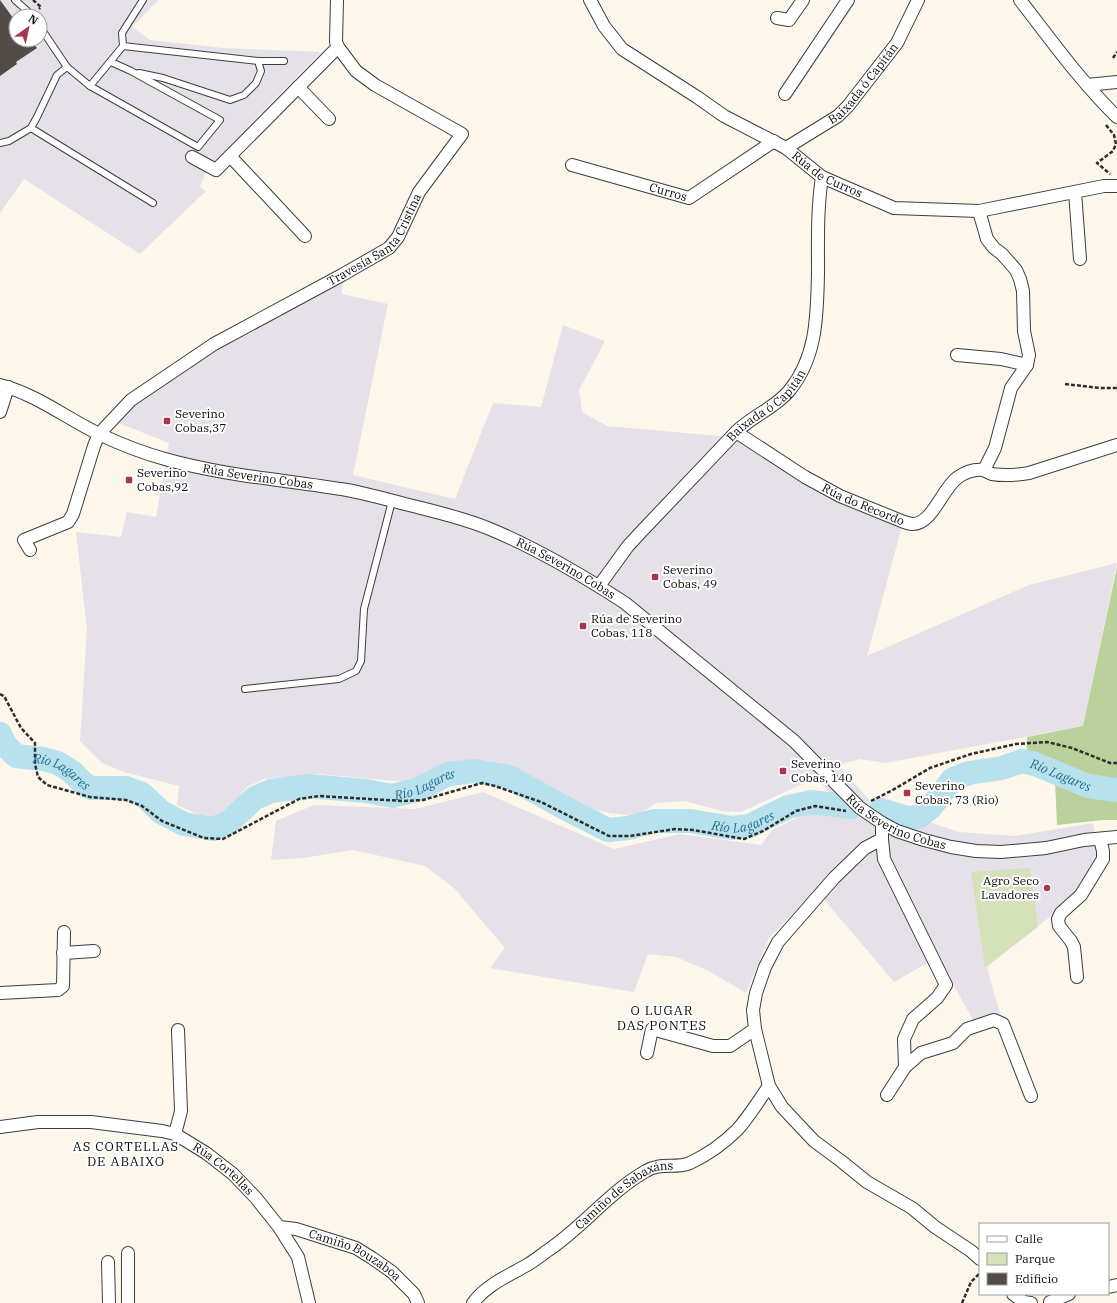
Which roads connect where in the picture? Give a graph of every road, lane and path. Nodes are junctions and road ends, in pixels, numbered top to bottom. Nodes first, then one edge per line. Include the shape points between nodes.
1 (15, 0) edge
2 (143, 0) edge
3 (337, 0) edge
4 (590, 0) edge
5 (803, 0) edge
6 (848, 0) edge
7 (918, 0) edge
8 (1020, 0) edge
9 (24, 8) edge
10 (777, 18) dead end
11 (48, 39) edge
12 (123, 46) junction
13 (338, 47) junction
14 (1117, 52) edge
15 (1113, 58) dead end
16 (258, 61) junction
17 (284, 61) dead end
18 (111, 62) junction
19 (67, 67) junction
20 (131, 71) junction
21 (1117, 82) edge
22 (1087, 85) junction
23 (90, 86) junction
24 (298, 87) junction
25 (785, 94) dead end
26 (1117, 117) edge
27 (329, 119) dead end
28 (1105, 124) dead end
29 (30, 128) junction
30 (774, 141) junction
31 (0, 143) edge
32 (786, 148) junction
33 (230, 156) junction
34 (192, 157) dead end
35 (572, 165) dead end
36 (1110, 174) dead end
37 (822, 177) junction
38 (1117, 186) edge
39 (1075, 192) junction
40 (154, 203) dead end
41 (979, 211) junction
42 (305, 236) dead end
43 (1080, 259) dead end
44 (957, 355) dead end
45 (1027, 365) junction
46 (1065, 384) dead end
47 (4, 386) edge
48 (1117, 388) edge
49 (0, 412) edge
50 (736, 432) junction
51 (100, 434) junction
52 (1117, 445) edge
53 (984, 470) junction
54 (392, 500) junction
55 (30, 550) dead end
56 (599, 586) junction
57 (245, 689) dead end
58 (0, 694) edge
59 (1117, 763) edge
60 (869, 802) dead end
61 (853, 812) dead end
62 (882, 823) junction
63 (1117, 838) edge
64 (882, 839) junction
65 (1100, 839) junction
66 (64, 932) dead end
67 (94, 951) dead end
68 (63, 953) junction
69 (1077, 978) dead end
70 (0, 993) edge
71 (755, 1029) junction
72 (178, 1030) dead end
73 (647, 1053) dead end
74 (905, 1066) junction
75 (769, 1086) junction
76 (887, 1095) dead end
77 (1032, 1096) dead end
78 (0, 1127) edge
79 (175, 1134) junction
80 (279, 1227) junction
81 (128, 1253) dead end
82 (979, 1258) edge
83 (108, 1262) dead end
84 (979, 1274) edge
85 (1015, 1295) edge
86 (1066, 1295) edge
87 (109, 1303) edge
88 (128, 1303) edge
89 (309, 1303) edge
90 (418, 1303) edge
91 (473, 1303) edge
92 (962, 1303) edge
93 (1031, 1303) edge
94 (1046, 1303) edge

1 - 9 lane
2 - 12 lane via 122,33
3 - 13 street
4 - 30 street, Rúa de Curros via 604,26 622,49 724,116
5 - 10 street via 789,20
6 - 25 street
7 - 32 street, Baixada ó Capitán via 894,46 848,106 838,116
8 - 22 street
11 - 19 lane
12 - 16 lane
12 - 18 lane
13 - 24 street
13 - 51 street, Travesía Santa Cristina via 356,71 375,85 462,134 419,192 398,237 389,248 214,344 131,400
14 - 15 path
16 - 17 lane
16 - 20 lane via 261,71 256,83 244,95 230,100 163,78
18 - 20 lane
18 - 23 lane
19 - 23 lane
19 - 29 lane via 57,74
20 - 23 lane via 220,120 198,147
21 - 22 street
22 - 26 street
24 - 27 street
24 - 33 street
28 - 36 path via 1114,136 1116,144 1113,151 1097,163
29 - 31 lane via 9,141
29 - 40 lane
30 - 32 street, Rúa de Curros
30 - 35 street, Curros via 689,198
32 - 37 street, Rúa de Curros
33 - 34 street via 216,170
33 - 42 street
37 - 41 street, Rúa de Curros via 894,208
37 - 50 street, Baixada ó Capitán via 819,198 816,319 810,349 798,377 788,392
38 - 39 street, Rúa de Curros
39 - 41 street, Rúa de Curros
39 - 43 street
41 - 45 street via 987,239 1016,270 1020,279 1023,291 1024,331 1029,355
44 - 45 street via 1001,359
45 - 53 street via 1011,388 995,448
46 - 48 path
47 - 49 street
47 - 51 street, Rúa Severino Cobas via 51,406
50 - 53 street, Rúa do Recordo via 805,477 840,496 914,524 929,515 956,479 970,472
50 - 56 street, Baixada ó Capitán via 634,538
51 - 54 street, Rúa Severino Cobas via 136,450 198,467 328,487
51 - 55 street via 73,514 68,522 24,540
52 - 53 street, Rúa do Recordo via 1029,473 991,474
54 - 56 street, Rúa Severino Cobas via 447,514 490,529 552,558
54 - 57 lane via 364,609 361,661 356,671 340,679
56 - 62 street, Rúa Severino Cobas via 772,722 860,808
58 - 61 path via 4,696 21,728 35,743 38,777 48,785 90,797 126,800 142,806 162,821 204,838 223,839 299,799 319,796 423,800 482,783 541,802 609,836 630,836 675,829 744,839 796,811 815,806
59 - 60 path via 1110,763 1072,748 1047,742 1016,744 971,754 930,768
62 - 64 street
62 - 65 street, Rúa Severino Cobas via 924,840 976,851 1027,851
63 - 65 street, Rúa Severino Cobas
64 - 71 street via 865,848 834,878 778,942 765,966 756,993
64 - 74 street, Rúa Severino Cobas via 884,859 946,985 938,998 913,1019 904,1039
65 - 69 street via 1103,859 1081,895 1058,919 1059,926 1074,947
66 - 68 street
67 - 68 street
68 - 70 street via 63,986 58,990
71 - 73 street via 730,1046 713,1046 652,1029
71 - 75 street
72 - 79 street via 181,1111
74 - 76 street
74 - 77 street via 921,1053 953,1043 967,1029 994,1020 1003,1024
75 - 82 street via 782,1107 814,1141 867,1182 912,1208
75 - 91 street, Camiño de Sabaxáns via 737,1129 716,1148 689,1163 665,1164 647,1169 627,1183 559,1243 492,1285
78 - 79 street, Rúa Cortellas via 38,1122 91,1122
79 - 80 street, Rúa Cortellas via 233,1174
80 - 89 street, Rúa Cortellas via 298,1257
80 - 90 street, Camiño Bouzaboa via 296,1229 356,1248 392,1272 414,1294
81 - 88 street
83 - 87 street
84 - 92 path via 971,1282
85 - 93 street via 1024,1302
86 - 94 street

